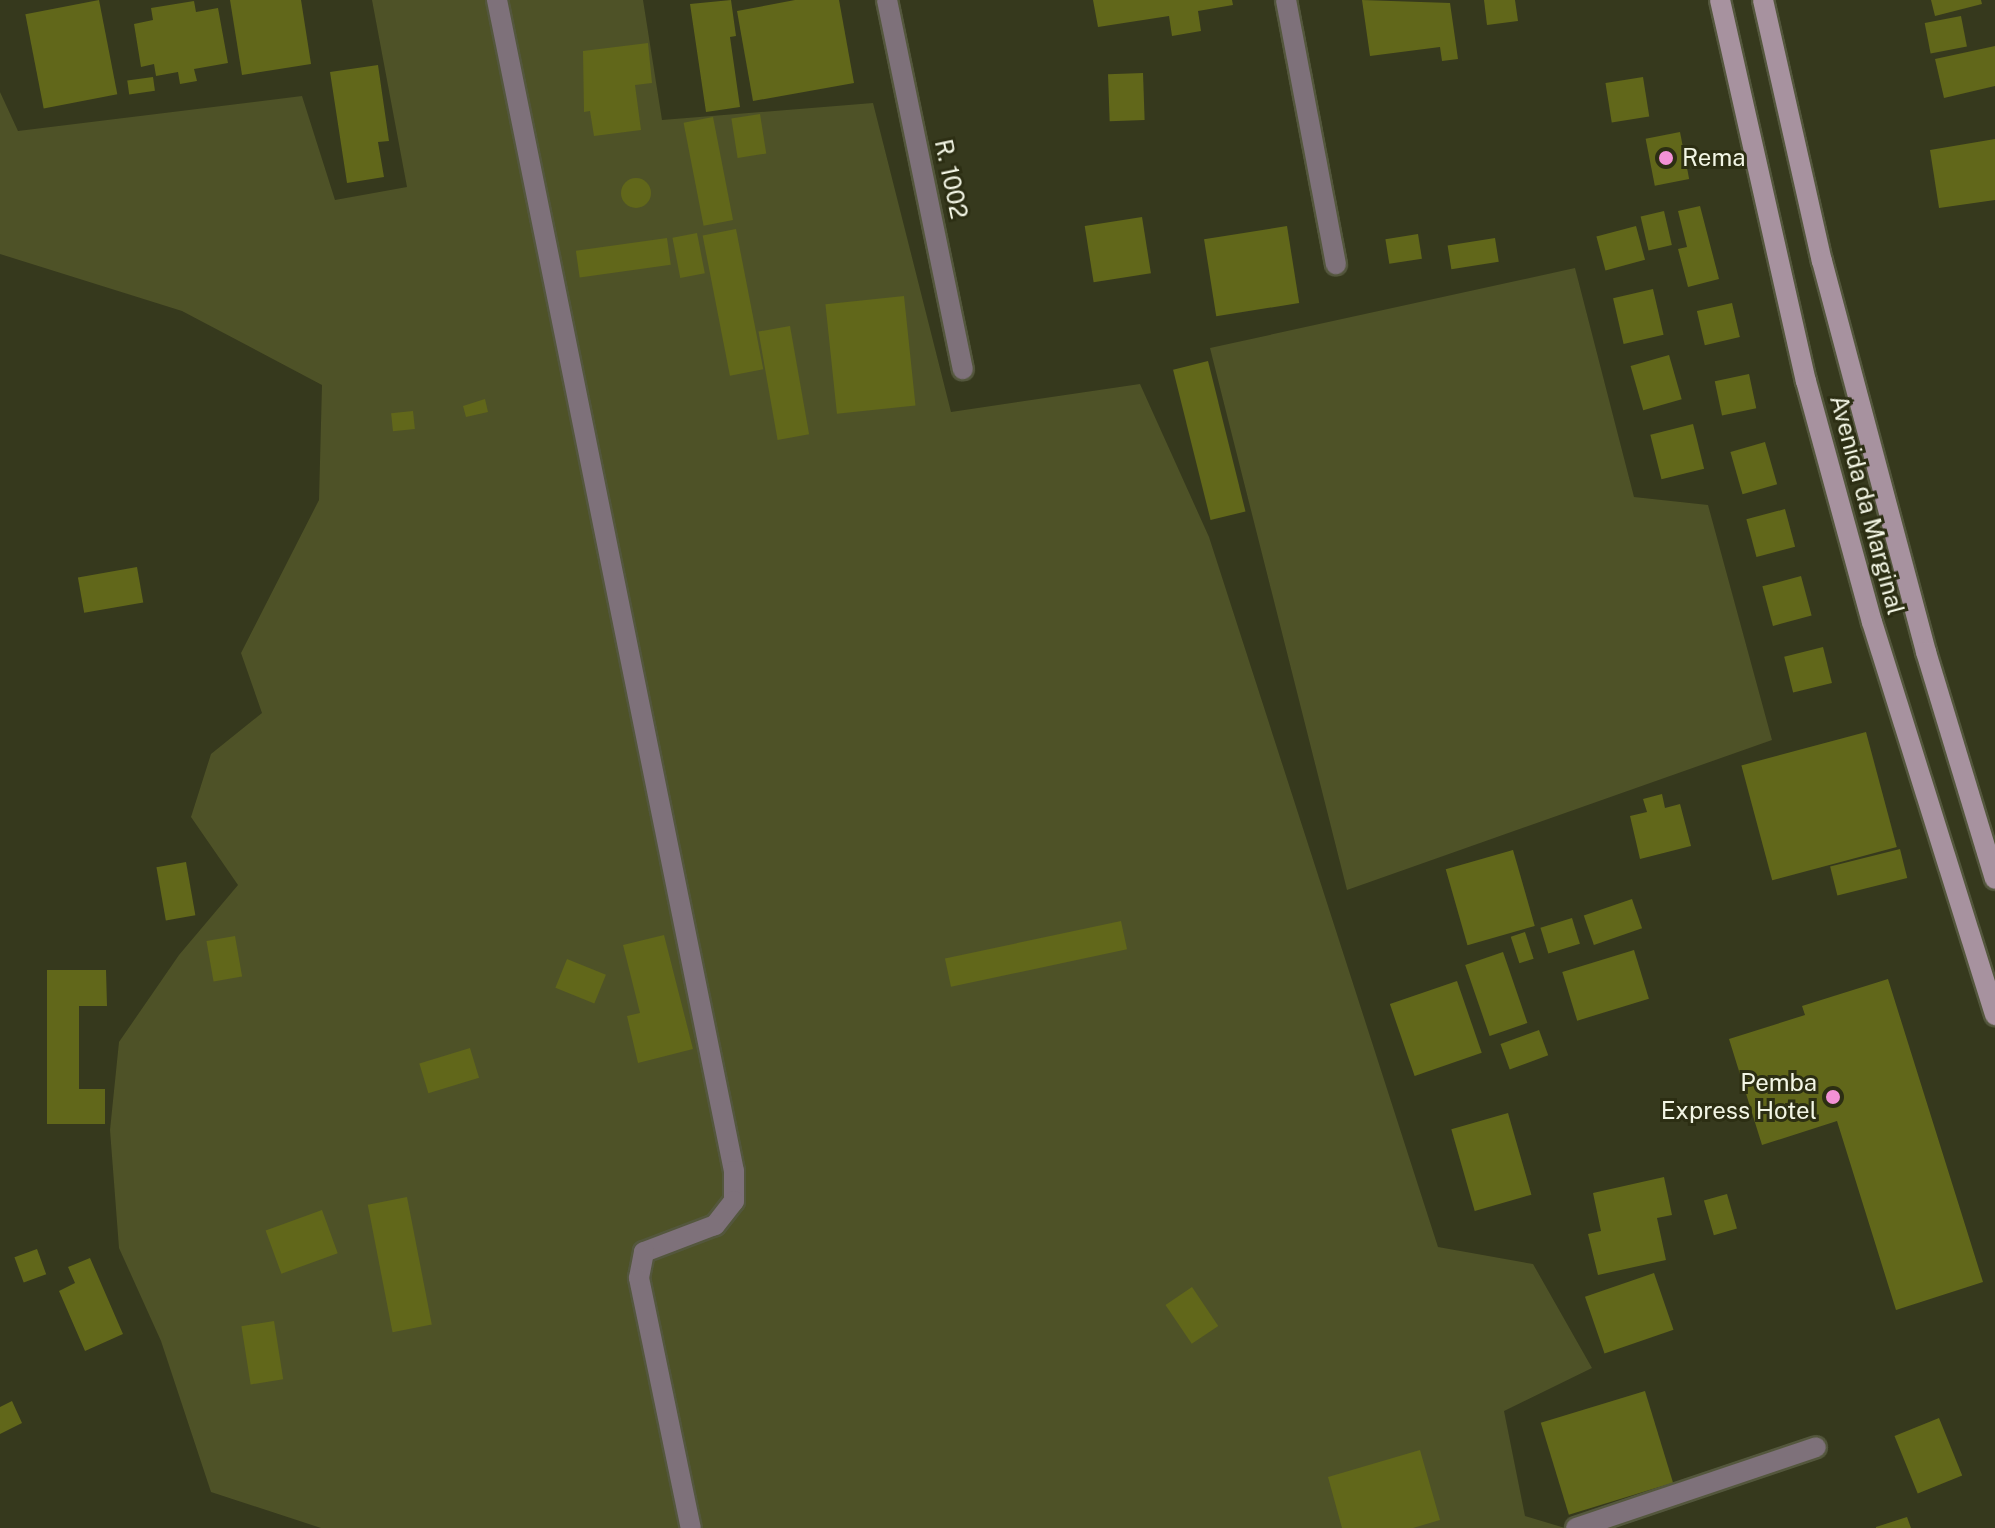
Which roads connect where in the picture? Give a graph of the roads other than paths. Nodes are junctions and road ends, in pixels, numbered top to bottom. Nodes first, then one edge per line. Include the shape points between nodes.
1 (497, 0) edge
2 (887, 0) edge
3 (1286, 0) edge
4 (1720, 0) edge
5 (1763, 0) edge
6 (1336, 264) dead end
7 (963, 369) dead end
8 (1995, 879) edge
9 (1995, 1015) edge
10 (1816, 1447) dead end
11 (691, 1528) edge
12 (1576, 1528) edge

1 - 11 street via 734,1171 734,1201 715,1225 644,1252 639,1278
2 - 7 street, R. 1002
3 - 6 street
4 - 9 street, Avenida da Marginal via 1806,381 1863,592
5 - 8 street, Avenida da Marginal via 1830,292 1926,652
10 - 12 street

